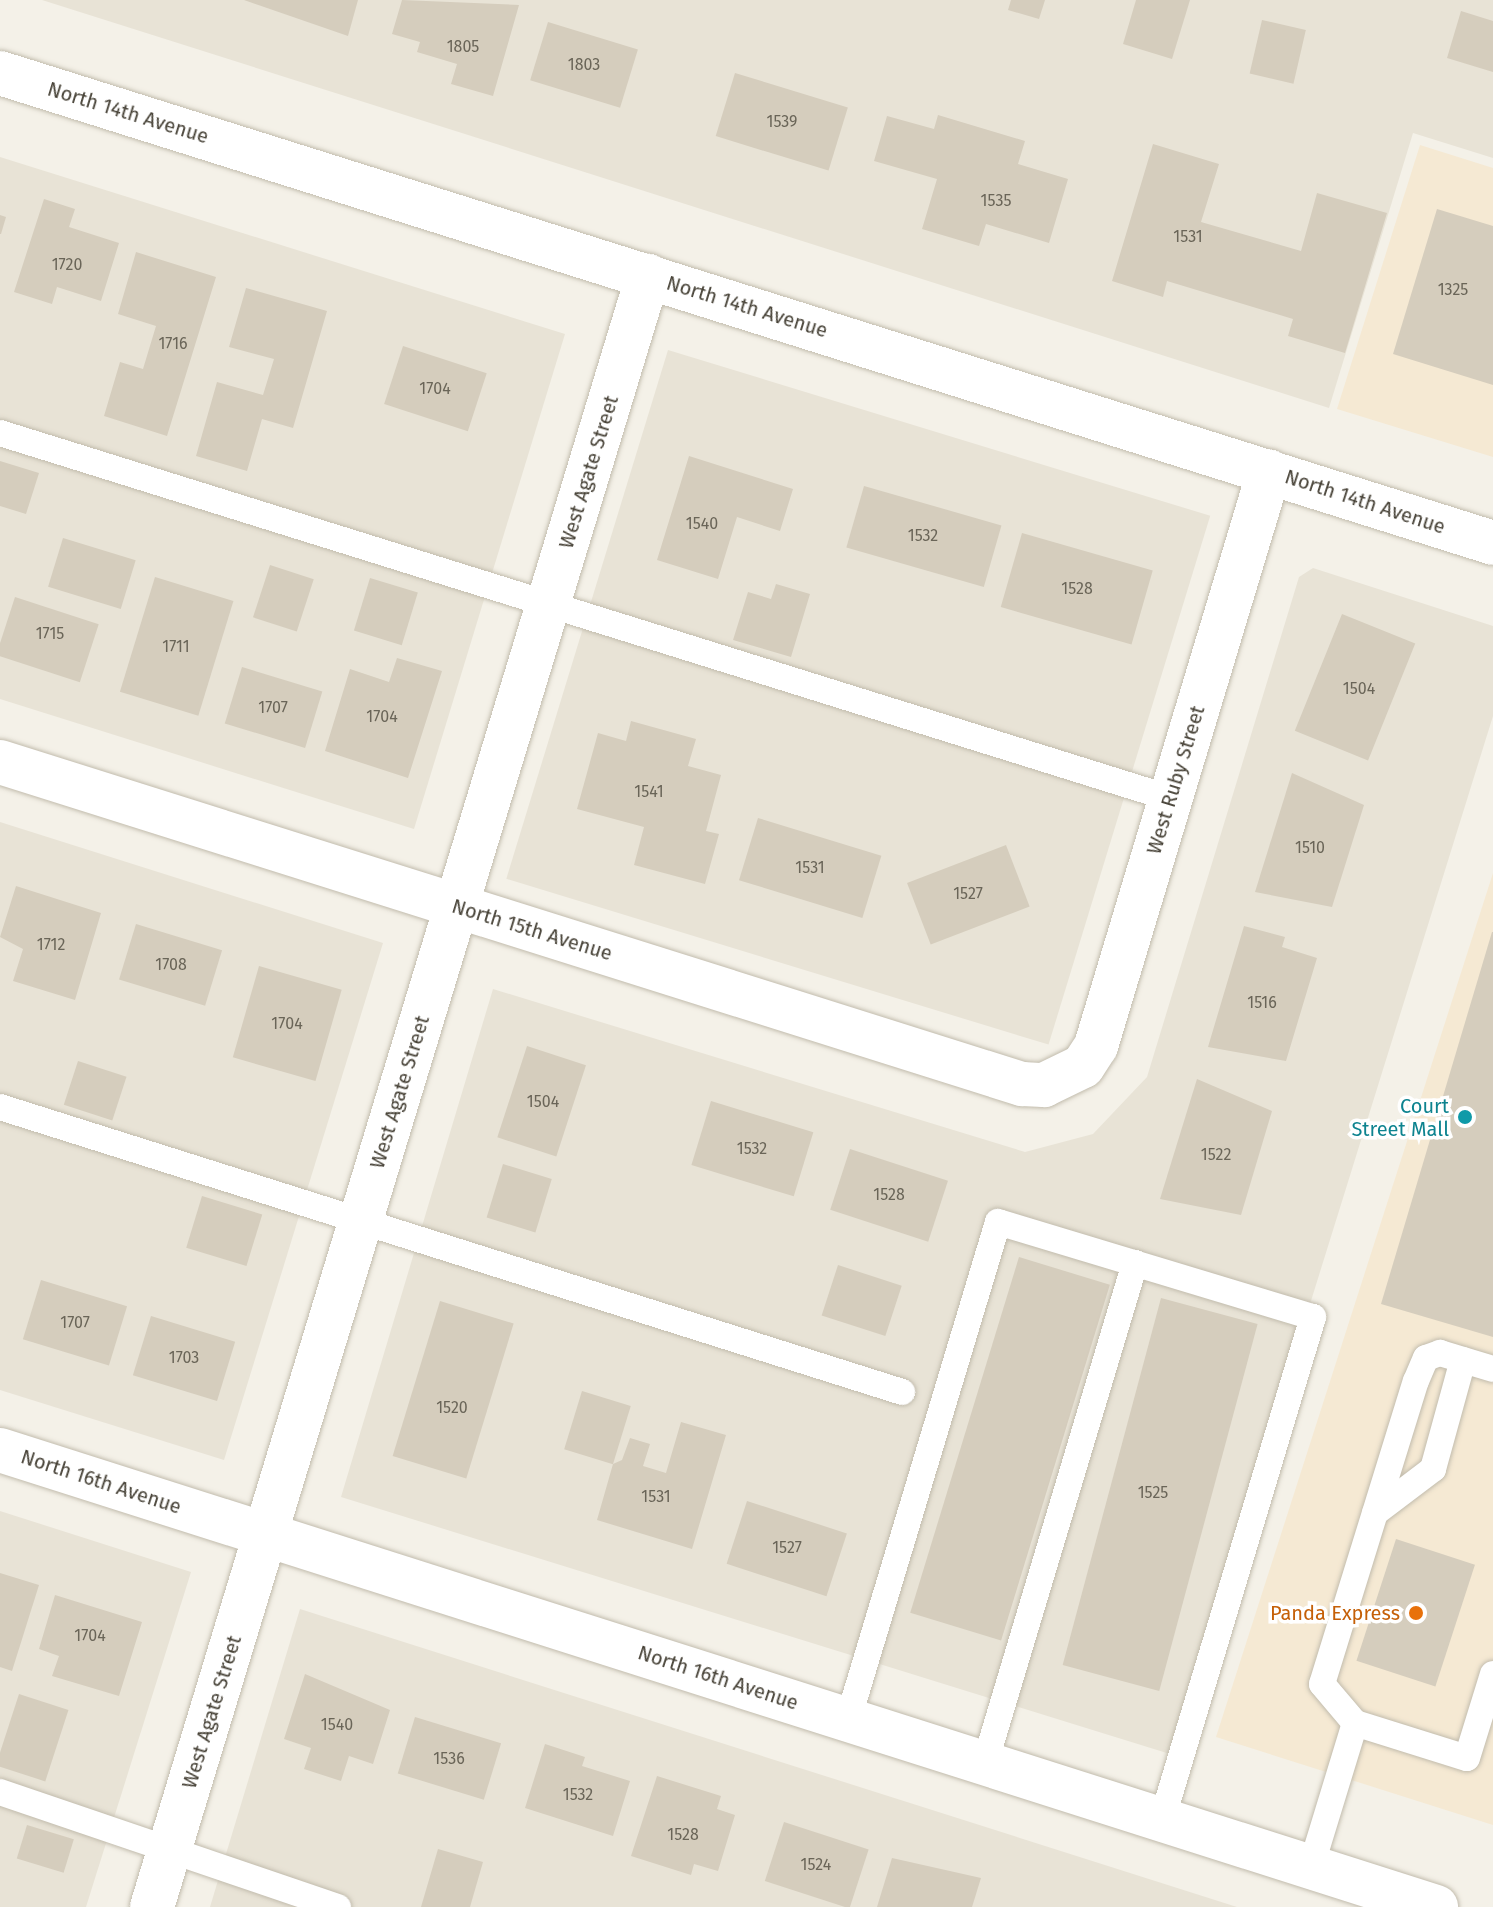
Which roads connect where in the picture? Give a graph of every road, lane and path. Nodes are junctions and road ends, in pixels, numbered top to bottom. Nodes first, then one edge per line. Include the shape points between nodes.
1 (0, 73) edge
2 (648, 276) junction
3 (0, 433) edge
4 (1269, 472) junction
5 (1493, 543) edge
6 (548, 605) junction
7 (0, 762) edge
8 (1170, 798) junction
9 (456, 906) junction
10 (1065, 1077) joint
11 (0, 1107) edge
12 (360, 1222) junction
13 (1135, 1263) junction
14 (1463, 1360) junction
15 (1493, 1369) edge
16 (902, 1392) dead end
17 (0, 1450) edge
18 (1375, 1513) junction
19 (266, 1534) junction
20 (1493, 1674) edge
21 (848, 1720) junction
22 (1355, 1723) junction
23 (985, 1763) junction
24 (0, 1792) edge
25 (1162, 1820) junction
26 (170, 1850) junction
27 (1311, 1867) junction
28 (152, 1907) edge
29 (338, 1907) edge
30 (1436, 1907) edge

1 - 2 street, North 14th Avenue
2 - 4 street, North 14th Avenue
2 - 6 street, West Agate Street
3 - 6 lane
4 - 5 street, North 14th Avenue
4 - 8 street, West Ruby Street
6 - 8 lane
6 - 9 street, West Agate Street
7 - 9 street, North 15th Avenue
8 - 10 street, West Ruby Street via 1096,1046
9 - 10 street, North 15th Avenue via 1022,1084
9 - 12 street, West Agate Street
11 - 12 lane
12 - 16 lane
12 - 19 street, West Agate Street
13 - 21 lane via 998,1222
13 - 23 lane
13 - 25 lane via 1313,1317
14 - 15 lane
14 - 18 lane via 1433,1469
14 - 18 lane via 1440,1353 1426,1358
17 - 19 street, North 16th Avenue
18 - 22 lane via 1322,1684
19 - 21 street, North 16th Avenue
19 - 26 street, West Agate Street
20 - 22 lane via 1467,1758
21 - 23 street, North 16th Avenue
22 - 27 lane
23 - 25 street, North 16th Avenue
24 - 26 lane
25 - 27 street, North 16th Avenue
26 - 28 street, West Agate Street
26 - 29 lane
27 - 30 street, North 16th Avenue

